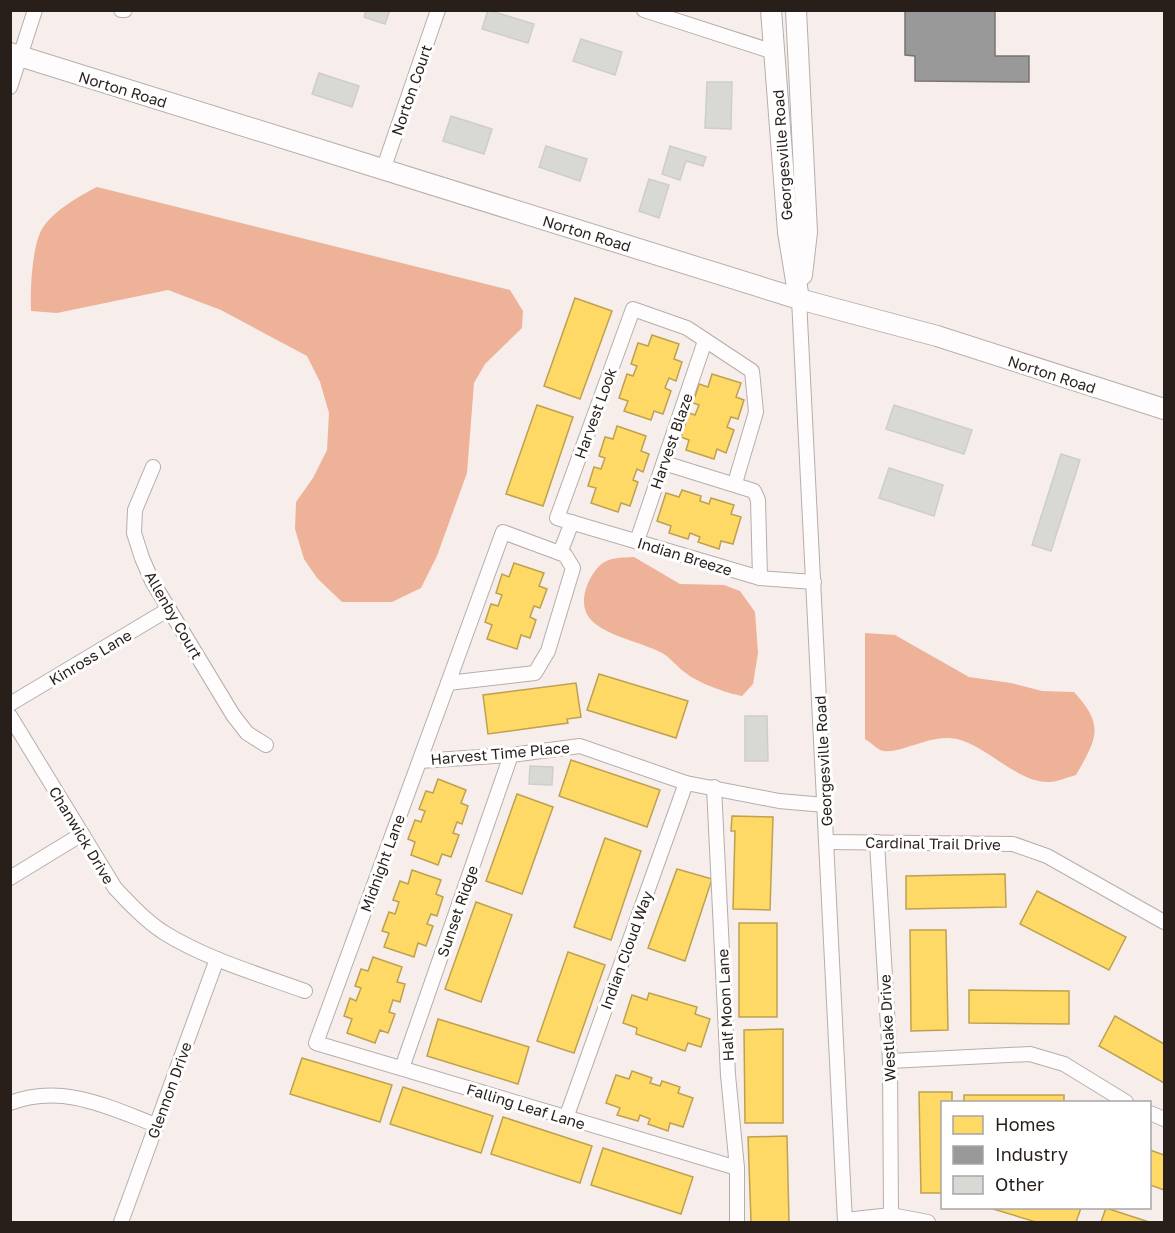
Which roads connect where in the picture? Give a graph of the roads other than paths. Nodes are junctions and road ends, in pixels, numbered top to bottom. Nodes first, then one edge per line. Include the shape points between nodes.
1 (35, 10) edge
2 (438, 10) edge
3 (644, 10) edge
4 (771, 10) edge
5 (796, 10) edge
6 (774, 52) junction
7 (15, 55) edge
8 (10, 87) edge
9 (384, 170) junction
10 (799, 299) junction
11 (705, 341) junction
12 (1164, 410) edge
13 (664, 463) junction
14 (153, 467) dead end
15 (735, 483) junction
16 (557, 518) joint
17 (572, 522) junction
18 (637, 541) junction
19 (560, 553) junction
20 (760, 578) junction
21 (814, 582) junction
22 (169, 609) junction
23 (448, 683) junction
24 (10, 704) edge
25 (10, 716) edge
26 (266, 745) dead end
27 (512, 755) junction
28 (420, 760) junction
29 (686, 783) junction
30 (714, 787) junction
31 (825, 805) junction
32 (82, 834) junction
33 (827, 842) junction
34 (877, 842) junction
35 (10, 878) edge
36 (1164, 922) edge
37 (218, 959) junction
38 (305, 991) dead end
39 (316, 1043) joint
40 (890, 1061) junction
41 (402, 1068) junction
42 (1124, 1101) edge
43 (10, 1103) edge
44 (566, 1118) junction
45 (156, 1125) junction
46 (737, 1167) junction
47 (891, 1215) junction
48 (845, 1221) edge
49 (121, 1222) edge
50 (737, 1222) edge
51 (928, 1222) edge

1 - 7 street
2 - 9 street, Norton Court
3 - 6 street
4 - 6 main road, Georgesville Road
5 - 10 main road, Georgesville Road via 807,232
6 - 10 main road, Georgesville Road via 788,232
7 - 8 street
7 - 9 main road, Norton Road
9 - 10 main road, Norton Road
10 - 12 main road, Norton Road via 937,336
10 - 21 street, Georgesville Road
11 - 13 street, Harvest Blaze
11 - 15 street via 752,371 754,380 756,412
11 - 16 street, Harvest Look via 687,328 633,309
13 - 15 street
13 - 18 street, Harvest Blaze
14 - 22 street, Allenby Court via 135,510 134,533 152,581
15 - 20 street via 754,490 758,500
16 - 17 street, Indian Breeze
17 - 18 street, Indian Breeze
17 - 19 street
18 - 20 street, Indian Breeze
19 - 23 street via 571,561 573,568 548,651 535,673
19 - 23 street, Midnight Lane via 502,532
20 - 21 street, Indian Breeze
21 - 31 street, Georgesville Road
22 - 24 street, Kinross Lane
22 - 26 street, Allenby Court via 233,715 247,733
23 - 28 street, Midnight Lane
25 - 32 street, Chanwick Drive
27 - 28 street, Harvest Time Place
27 - 29 street, Harvest Time Place via 580,746
27 - 41 street, Sunset Ridge
28 - 39 street, Midnight Lane
29 - 30 street, Harvest Time Place
29 - 44 street, Indian Cloud Way
30 - 31 street, Harvest Time Place via 779,801
30 - 46 street, Half Moon Lane via 728,1076
31 - 33 street, Georgesville Road
32 - 35 street
32 - 37 street, Chanwick Drive via 115,888 137,912 164,932
33 - 34 street, Cardinal Trail Drive
33 - 48 street, Georgesville Road
34 - 36 street, Cardinal Trail Drive via 1013,844 1047,856
34 - 40 street, Westlake Drive
37 - 38 street, Chanwick Drive
37 - 45 street, Glennon Drive
39 - 41 street, Falling Leaf Lane
40 - 42 street via 1030,1054 1064,1064
40 - 47 street, Westlake Drive
41 - 44 street, Falling Leaf Lane
43 - 45 street via 64,1094
44 - 46 street, Falling Leaf Lane
45 - 49 street, Glennon Drive
46 - 50 street, Half Moon Lane
47 - 48 street
47 - 51 street

